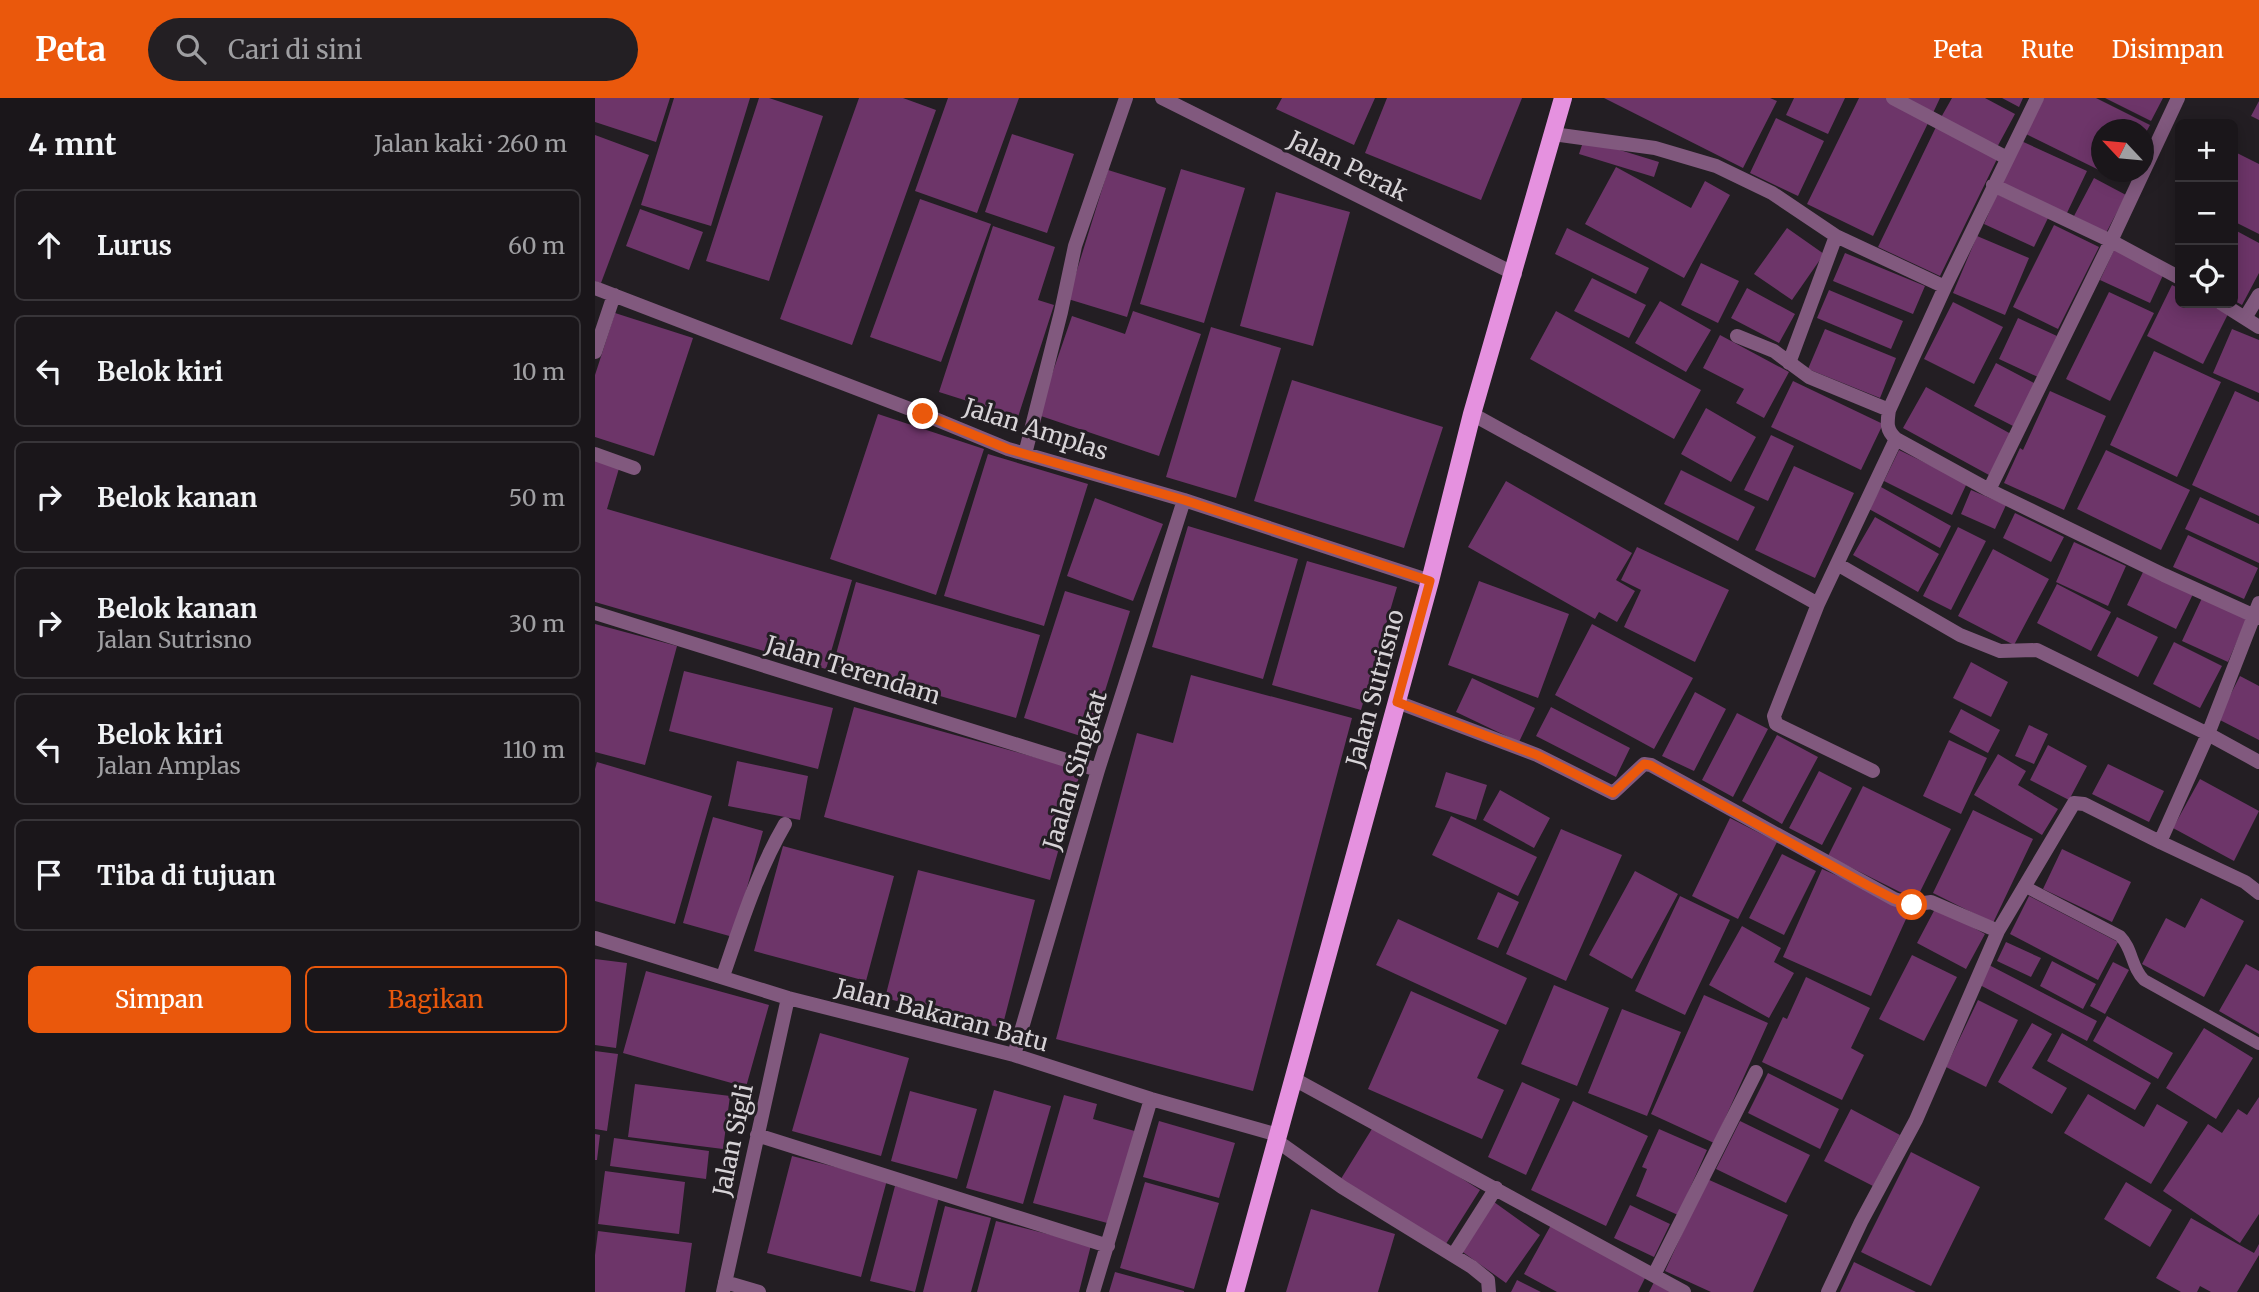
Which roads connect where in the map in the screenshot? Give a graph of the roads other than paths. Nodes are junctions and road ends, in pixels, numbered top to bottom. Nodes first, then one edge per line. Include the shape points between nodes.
1 (1126, 98) edge
2 (1162, 98) edge
3 (1563, 98) edge
4 (1893, 98) edge
5 (2037, 98) edge
6 (2178, 98) edge
7 (1553, 134) junction
8 (2007, 158) junction
9 (1993, 185) junction
10 (1836, 236) junction
11 (2111, 242) junction
12 (1514, 274) junction
13 (2175, 275) edge
14 (1945, 287) junction
15 (595, 288) edge
16 (614, 295) junction
17 (2259, 295) edge
18 (2229, 308) edge
19 (2245, 318) junction
20 (2259, 327) edge
21 (1737, 336) dead end
22 (595, 352) edge
23 (1789, 363) junction
24 (1889, 410) junction
25 (1472, 414) junction
26 (1896, 439) junction
27 (595, 454) edge
28 (1025, 454) junction
29 (634, 468) dead end
30 (1989, 490) junction
31 (1184, 500) junction
32 (1837, 564) junction
33 (1430, 581) junction
34 (1818, 604) junction
35 (2257, 612) edge
36 (595, 613) edge
37 (1397, 702) junction
38 (2208, 734) junction
39 (2259, 762) edge
40 (1098, 770) junction
41 (1873, 771) dead end
42 (785, 824) dead end
43 (2160, 842) junction
44 (2024, 886) junction
45 (2259, 892) edge
46 (1998, 931) junction
47 (595, 938) edge
48 (723, 976) junction
49 (788, 998) junction
50 (2259, 1044) edge
51 (1014, 1055) junction
52 (1756, 1072) dead end
53 (1294, 1079) junction
54 (1151, 1099) junction
55 (757, 1135) junction
56 (1277, 1138) junction
57 (1496, 1188) junction
58 (1108, 1246) junction
59 (1454, 1254) junction
60 (1654, 1275) junction
61 (724, 1287) edge
62 (759, 1292) edge
63 (1093, 1292) edge
64 (1235, 1292) edge
65 (1489, 1292) edge
66 (1684, 1292) edge
67 (1828, 1292) edge

1 - 28 street via 1075,246
2 - 12 street, Jalan Perak
3 - 7 main road, Jalan Sutrisno
4 - 8 street
5 - 8 street
6 - 11 street
7 - 10 street via 1655,148 1716,166 1772,193
7 - 12 main road, Jalan Sutrisno
8 - 9 street
9 - 11 street
9 - 14 street
10 - 14 street
10 - 23 street
11 - 13 street
11 - 30 street
12 - 25 main road, Jalan Sutrisno
14 - 24 street
15 - 16 street, Jalan Amplas
16 - 22 street
16 - 28 street, Jalan Amplas
17 - 19 street
18 - 19 street
19 - 20 street
21 - 23 street via 1774,351
23 - 24 street via 1809,377
24 - 26 street via 1887,424
25 - 33 main road, Jalan Sutrisno
25 - 34 street
26 - 30 street
26 - 32 street
27 - 29 street
28 - 31 street, Jalan Amplas
30 - 35 street
31 - 33 street, Jalan Amplas
31 - 40 street, Jaalan Singkat
32 - 34 street
32 - 38 street via 1961,635 2000,651 2037,650
33 - 37 main road, Jalan Sutrisno
34 - 41 street via 1774,720
35 - 38 street
36 - 40 street, Jalan Terendam
37 - 46 street via 1537,755 1613,793 1644,764 1650,765 1894,899 1912,905 1931,902
37 - 53 main road, Jalan Sutrisno
38 - 39 street
38 - 43 street
40 - 51 street, Jaalan Singkat
42 - 48 street via 753,889
43 - 44 street via 2074,803
43 - 45 street
44 - 46 street
44 - 50 lane via 2120,936 2144,980
46 - 67 street via 1916,1121
47 - 48 street, Jalan Bakaran Batu
48 - 49 street, Jalan Bakaran Batu
49 - 51 street, Jalan Bakaran Batu
49 - 55 street, Jalan Sigli
51 - 54 street, Jalan Bakaran Batu
52 - 60 street
53 - 56 main road, Jalan Sutrisno
53 - 57 street
54 - 56 street, Jalan Bakaran Batu
54 - 58 street
55 - 58 street
55 - 61 street, Jalan Sigli
56 - 59 street, Jalan Bakaran Batu via 1342,1187
56 - 64 main road, Jalan Sutrisno
57 - 59 street
57 - 60 street
58 - 63 street
59 - 65 street, Jalan Bakaran Batu via 1488,1280
60 - 66 street
61 - 62 street

